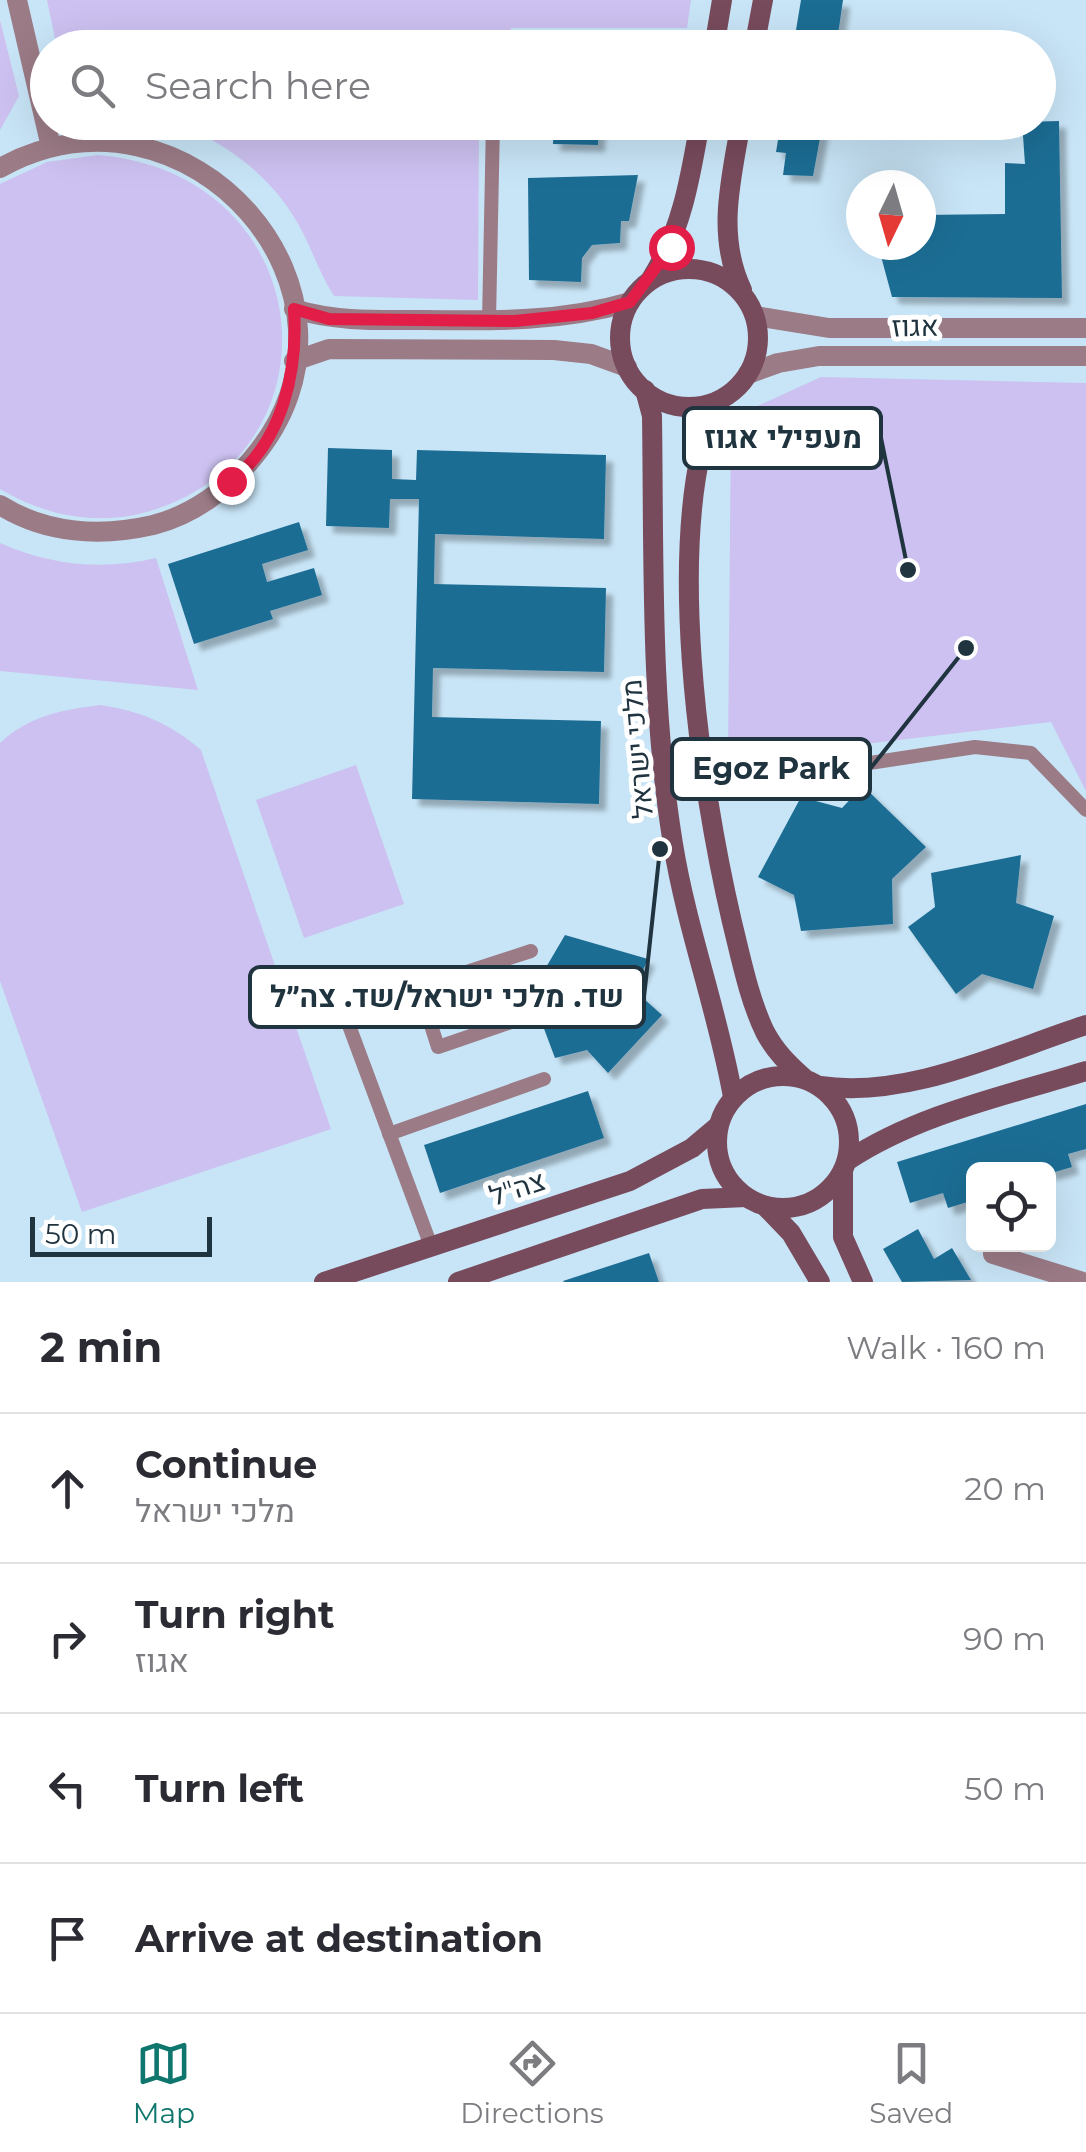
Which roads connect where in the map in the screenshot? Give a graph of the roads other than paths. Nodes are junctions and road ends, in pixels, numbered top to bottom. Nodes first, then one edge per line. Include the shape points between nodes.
1 (17, 0) edge
2 (722, 0) edge
3 (763, 0) edge
4 (717, 30) edge
5 (757, 30) edge
6 (30, 56) edge
7 (49, 140) edge
8 (492, 140) edge
9 (697, 140) edge
10 (738, 140) edge
11 (51, 147) junction
12 (0, 168) edge
13 (650, 281) junction
14 (630, 302) junction
15 (751, 308) junction
16 (294, 309) junction
17 (489, 321) junction
18 (1086, 328) edge
19 (1086, 356) edge
20 (294, 361) junction
21 (627, 367) junction
22 (748, 374) junction
23 (645, 390) junction
24 (716, 402) junction
25 (0, 505) edge
26 (706, 788) junction
27 (1086, 810) edge
28 (532, 951) dead end
29 (419, 988) junction
30 (523, 1018) dead end
31 (1086, 1025) edge
32 (1086, 1071) edge
33 (544, 1079) dead end
34 (812, 1082) junction
35 (732, 1097) junction
36 (717, 1127) junction
37 (390, 1134) junction
38 (845, 1166) junction
39 (756, 1202) junction
40 (431, 1246) junction
41 (993, 1254) dead end
42 (324, 1282) edge
43 (458, 1282) edge
44 (820, 1282) edge
45 (863, 1282) edge
46 (1084, 1282) edge

1 - 6 street
2 - 4 street
3 - 5 street
7 - 11 street
8 - 17 lane
9 - 13 street via 681,220
10 - 15 street via 727,249
11 - 12 street
11 - 16 street via 98,140 134,144 216,179 261,225
13 - 14 street
13 - 15 street via 703,270 736,286
14 - 17 street via 555,318
14 - 21 street via 620,334
15 - 18 street, אגוז via 829,328
15 - 22 street via 758,346
16 - 17 street via 329,319
16 - 20 street
19 - 22 street, אגוז via 820,356
20 - 21 street via 329,349 554,350
20 - 25 street via 276,423 258,452 239,475 188,512 128,531 92,532 35,522
21 - 23 street
22 - 24 street
23 - 24 street via 679,406
23 - 35 street, מלכי ישראל via 652,416 666,793
24 - 26 street via 700,454 691,535 692,650
26 - 27 lane via 975,747 1031,753
26 - 34 street via 738,949 764,1030 780,1056
28 - 29 lane
29 - 30 lane via 438,1048
29 - 37 lane via 344,1012
31 - 34 street via 903,1083 846,1090
32 - 38 street via 880,1139
33 - 37 lane
34 - 35 street via 773,1076
34 - 38 street via 846,1119
35 - 36 street
36 - 39 street via 720,1166
36 - 40 street, צה"ל via 630,1180
37 - 40 lane
38 - 39 street via 835,1184 810,1202 780,1208
38 - 45 street via 844,1238
39 - 43 street via 702,1200
39 - 44 street via 792,1233
40 - 42 street, צה"ל
41 - 46 street

